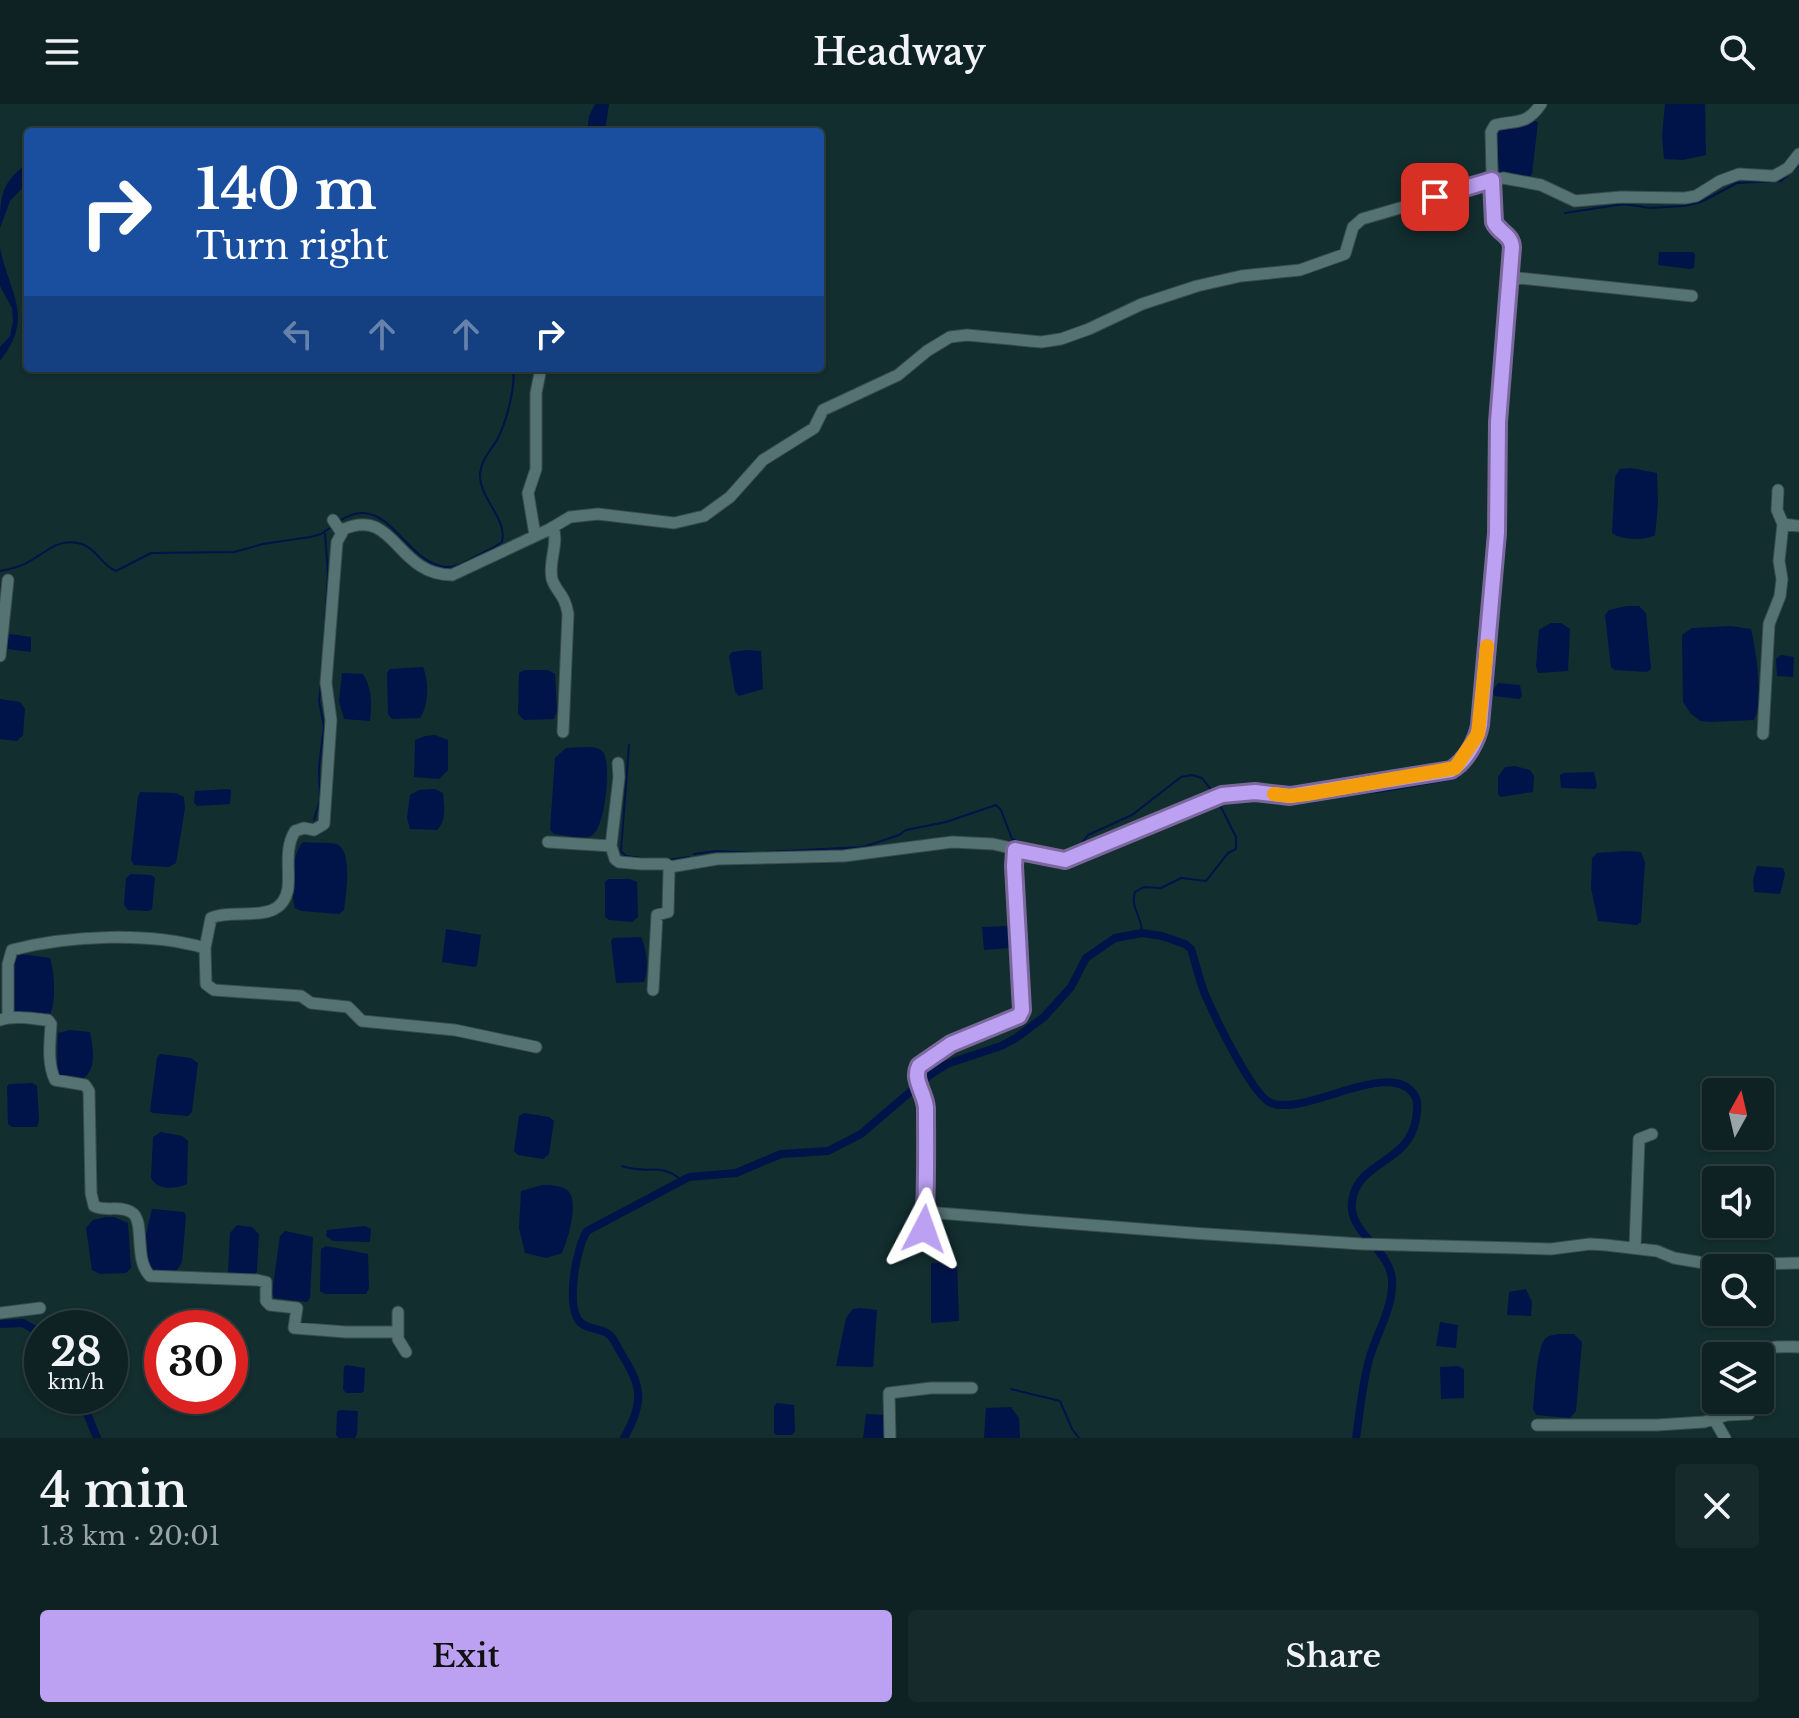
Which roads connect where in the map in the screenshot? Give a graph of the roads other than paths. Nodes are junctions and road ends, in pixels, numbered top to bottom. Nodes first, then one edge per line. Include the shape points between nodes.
1 (1541, 104) edge
2 (1799, 154) edge
3 (1492, 180) junction
4 (1509, 277) junction
5 (1692, 296) dead end
6 (540, 372) edge
7 (1778, 490) dead end
8 (1783, 524) junction
9 (1799, 526) edge
10 (553, 527) junction
11 (535, 535) junction
12 (8, 580) dead end
13 (0, 656) edge
14 (563, 732) dead end
15 (1763, 734) dead end
16 (618, 763) dead end
17 (548, 842) dead end
18 (611, 846) junction
19 (1015, 850) junction
20 (670, 867) junction
21 (205, 948) junction
22 (5, 951) edge
23 (653, 990) dead end
24 (4, 1019) edge
25 (536, 1047) dead end
26 (1652, 1134) dead end
27 (925, 1212) junction
28 (922, 1246) dead end
29 (1635, 1248) junction
30 (1799, 1263) edge
31 (40, 1308) dead end
32 (398, 1312) dead end
33 (0, 1313) edge
34 (397, 1332) junction
35 (1774, 1347) edge
36 (1799, 1347) edge
37 (406, 1352) dead end
38 (972, 1388) dead end
39 (1749, 1414) edge
40 (1714, 1419) junction
41 (1537, 1425) dead end
42 (890, 1438) edge
43 (1725, 1438) edge

1 - 3 street via 1528,119 1492,128
2 - 3 street via 1774,176 1739,174 1685,198 1575,201 1524,180
3 - 4 street via 1494,222 1512,241
3 - 10 street via 1362,219 1353,227 1345,254 1310,268 1197,286 1061,339 950,337 898,375 823,410 814,428 763,460 730,497 704,516 674,523 585,514
4 - 5 street
4 - 19 street via 1495,564 1480,725 1458,766 1290,796 1255,792 1216,798 1072,858
6 - 11 street via 536,469 528,493
7 - 8 street
8 - 9 street
8 - 15 street via 1780,596 1769,624
10 - 11 street
10 - 14 street via 552,579 565,597 568,614
11 - 21 street via 445,575 409,558 379,527 337,527 326,683 331,720 324,824 295,831 291,837 284,900 264,913 211,918
12 - 13 street
16 - 18 street
17 - 18 street
18 - 20 street via 619,862
19 - 20 street via 931,843 844,856 717,859
19 - 27 street via 1022,1010 1013,1019 951,1044 919,1066 927,1154
20 - 23 street via 668,912 657,915
21 - 22 street via 120,938
21 - 25 street via 206,984 214,990 301,996 311,1003 348,1007 362,1021 455,1030
22 - 24 street
24 - 34 street via 51,1024 52,1076 85,1085 89,1091 94,1206 132,1212 138,1220 138,1251 150,1276 266,1282 270,1305 297,1308 294,1328
26 - 29 street via 1639,1139
27 - 28 street
27 - 29 street via 1362,1244
29 - 30 street via 1716,1265
31 - 33 street
32 - 34 street
34 - 37 street
35 - 36 street
38 - 42 street via 889,1393
39 - 40 street
40 - 41 street via 1657,1425
40 - 43 street

